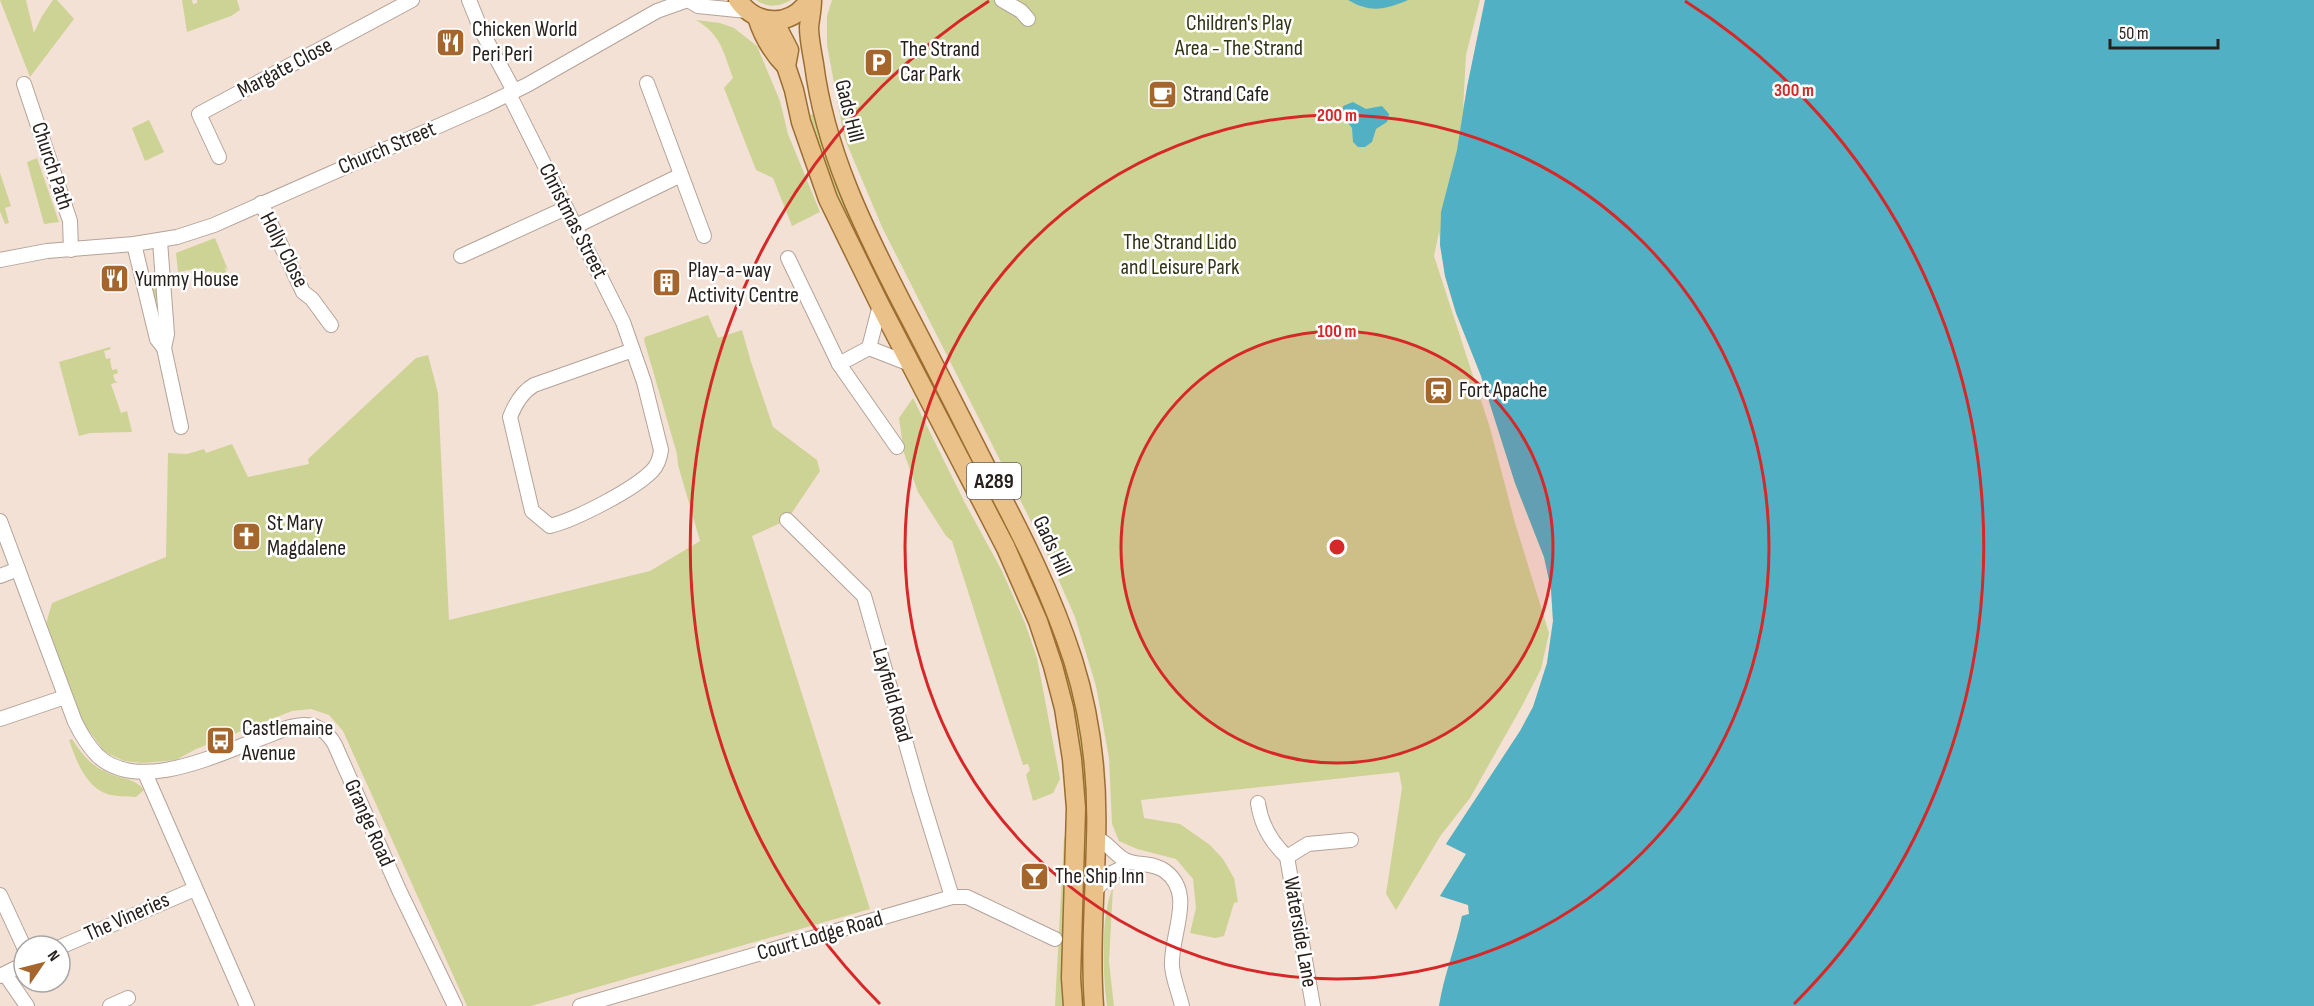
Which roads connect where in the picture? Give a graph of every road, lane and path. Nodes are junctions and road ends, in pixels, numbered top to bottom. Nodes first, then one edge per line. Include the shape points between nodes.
1 (412, 0) edge
2 (469, 0) edge
3 (688, 0) edge
4 (811, 0) edge
5 (1002, 0) edge
6 (654, 6) edge
7 (754, 12) edge
8 (1028, 20) dead end
9 (647, 82) dead end
10 (24, 84) dead end
11 (511, 93) junction
12 (219, 157) dead end
13 (681, 175) junction
14 (261, 203) junction
15 (566, 208) junction
16 (576, 226) junction
17 (704, 236) dead end
18 (160, 241) junction
19 (134, 244) junction
20 (71, 249) junction
21 (461, 256) dead end
22 (788, 258) dead end
23 (0, 260) edge
24 (880, 305) junction
25 (331, 325) dead end
26 (164, 348) junction
27 (869, 348) junction
28 (633, 350) junction
29 (839, 364) junction
30 (910, 364) junction
31 (181, 427) dead end
32 (897, 447) dead end
33 (787, 520) dead end
34 (0, 521) edge
35 (18, 569) junction
36 (0, 576) edge
37 (65, 697) junction
38 (0, 719) edge
39 (145, 773) junction
40 (1258, 802) dead end
41 (1096, 838) junction
42 (1351, 840) dead end
43 (1287, 857) junction
44 (1126, 861) junction
45 (195, 889) junction
46 (1094, 892) junction
47 (0, 895) edge
48 (952, 897) junction
49 (18, 934) edge
50 (1055, 939) dead end
51 (72, 942) edge
52 (2, 975) edge
53 (128, 998) dead end
54 (27, 1006) edge
55 (110, 1006) edge
56 (247, 1006) edge
57 (455, 1006) edge
58 (580, 1006) edge
59 (1073, 1006) edge
60 (1094, 1006) edge
61 (1182, 1006) edge
62 (1313, 1006) edge

1 - 12 street, Margate Close via 199,114
2 - 11 street, Christmas Street
3 - 6 street, Church Street
3 - 7 street, Church Street via 699,6
4 - 7 main road, A289 via 793,16
4 - 41 main road, Gads Hill / A289 via 809,28 818,94 847,190 1030,552 1073,661 1092,756
5 - 8 street
6 - 11 street, Church Street
7 - 24 main road, Gads Hill / A289 via 774,54 786,66 818,174
9 - 13 street
10 - 20 street, Church Path via 70,221
11 - 14 street, Church Street
11 - 15 street, Christmas Street
13 - 16 street
13 - 17 street
14 - 18 street, Church Street via 214,225
14 - 25 street, Holly Close via 303,292
15 - 16 street, Christmas Street
15 - 21 street
16 - 28 street, Christmas Street
18 - 19 street, Church Street
18 - 26 street via 167,334
19 - 20 street, Church Street
19 - 26 street via 157,339
20 - 23 street, Church Street
22 - 29 street
24 - 27 street
24 - 30 main road, Gads Hill / A289
26 - 31 street
27 - 29 street
27 - 30 street
28 - 28 street, Christmas Street via 534,385 525,390 514,408 510,417 532,511 550,526 582,515 641,479 659,460 659,438
29 - 32 street
30 - 59 main road, Gads Hill / A289 via 1038,621 1064,708 1076,808
33 - 48 street, Layfield Road via 864,596
34 - 35 street, Grange Road
35 - 36 street
35 - 37 street, Grange Road
37 - 38 street
37 - 39 street, Grange Road via 85,741 99,757 116,767
39 - 45 street
39 - 57 street, Grange Road via 193,763 295,726 309,725 324,732 335,745
40 - 43 street, Waterside Lane via 1260,817 1274,844
41 - 44 street
41 - 46 main road, Gads Hill / A289
42 - 43 street, Waterside Lane via 1308,844
43 - 62 street, Waterside Lane
44 - 46 street
44 - 61 street via 1153,865 1177,886 1181,907 1172,967
45 - 51 street, The Vineries
45 - 56 street
46 - 60 main road, Gads Hill / A289
47 - 49 street
48 - 50 street, Court Lodge Road via 967,897
48 - 58 street, Court Lodge Road
52 - 54 street
53 - 55 street

